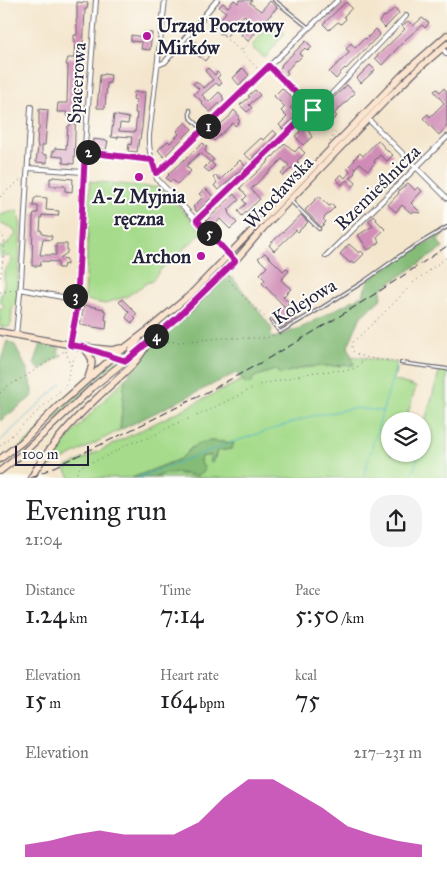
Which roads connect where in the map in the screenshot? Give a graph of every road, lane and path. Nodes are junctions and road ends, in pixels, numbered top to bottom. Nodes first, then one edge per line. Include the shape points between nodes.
1 (96, 0) edge
2 (165, 0) edge
3 (217, 0) edge
4 (274, 0) edge
5 (338, 0) edge
6 (280, 5) junction
7 (406, 16) dead end
8 (201, 19) junction
9 (309, 28) junction
10 (447, 35) edge
11 (447, 44) edge
12 (442, 48) junction
13 (241, 52) junction
14 (447, 54) edge
15 (158, 65) junction
16 (269, 66) junction
17 (262, 73) junction
18 (31, 107) dead end
19 (190, 110) dead end
20 (313, 110) junction
21 (368, 119) junction
22 (331, 129) junction
23 (203, 130) junction
24 (335, 133) dead end
25 (447, 137) edge
26 (329, 145) dead end
27 (85, 152) junction
28 (152, 160) junction
29 (416, 167) junction
30 (28, 168) junction
31 (83, 172) junction
32 (156, 173) junction
33 (28, 176) junction
34 (0, 197) edge
35 (447, 198) edge
36 (290, 200) junction
37 (197, 220) junction
38 (447, 228) edge
39 (319, 229) dead end
40 (0, 233) edge
41 (228, 255) junction
42 (326, 256) dead end
43 (447, 257) edge
44 (235, 261) junction
45 (229, 272) dead end
46 (0, 281) edge
47 (20, 289) junction
48 (0, 292) edge
49 (75, 296) junction
50 (271, 321) joint
51 (0, 332) edge
52 (280, 332) junction
53 (144, 333) junction
54 (16, 335) junction
55 (158, 342) dead end
56 (146, 344) junction
57 (70, 345) junction
58 (81, 347) junction
59 (123, 348) junction
60 (113, 357) junction
61 (128, 358) junction
62 (368, 358) junction
63 (401, 362) joint
64 (71, 367) junction
65 (447, 369) edge
66 (120, 376) junction
67 (88, 380) junction
68 (0, 392) edge
69 (0, 446) edge
70 (0, 459) edge
71 (0, 471) edge
72 (32, 476) edge
73 (76, 478) edge

1 - 27 street, Spacerowa
2 - 15 street
3 - 8 street
4 - 6 lane
5 - 9 street
6 - 9 lane
6 - 13 path
7 - 20 street
8 - 13 path
8 - 15 street
9 - 16 street
10 - 41 main road, Wrocławska via 404,73
11 - 12 main road, Wrocławska
12 - 14 street
12 - 21 main road, Wrocławska
13 - 17 path
15 - 28 street via 149,135
16 - 17 street
16 - 20 street
17 - 23 street
18 - 30 street
19 - 23 lane via 190,117
20 - 22 path
20 - 37 street
21 - 29 street
21 - 36 main road, Wrocławska
22 - 24 path
22 - 26 path via 333,135
23 - 32 street
25 - 29 street, Rzemieślnicza
27 - 28 street
27 - 31 street, Spacerowa
28 - 32 street
29 - 35 street
29 - 42 street, Rzemieślnicza
30 - 31 street
30 - 33 street
31 - 49 street, Spacerowa
32 - 37 street via 157,179
33 - 34 path
33 - 47 street
36 - 39 lane
36 - 44 main road, Wrocławska
37 - 41 street
38 - 52 lane, Kolejowa
40 - 46 path via 5,244
41 - 44 street
41 - 53 main road, Wrocławska via 190,295
43 - 62 path via 414,282 352,343 356,354
44 - 56 main road, Wrocławska
45 - 50 path via 229,280 239,292
47 - 48 path
47 - 49 street via 67,298
47 - 54 street
49 - 57 path via 78,304
50 - 52 lane
51 - 54 main road
52 - 55 path, Kolejowa via 269,338
53 - 59 main road, Wrocławska
53 - 61 main road, Wrocławska
54 - 57 main road
56 - 61 main road, Wrocławska
56 - 66 main road via 141,355
57 - 58 main road
58 - 59 main road
58 - 60 main road
58 - 64 path
58 - 67 main road via 93,361
59 - 60 main road, Wrocławska
60 - 61 main road
60 - 67 main road, Wrocławska
61 - 66 main road
61 - 71 main road
62 - 63 path
62 - 73 path via 349,370 314,372 259,384 81,466
63 - 65 lane
64 - 68 path via 66,350
64 - 69 path via 63,388
66 - 72 main road via 55,441
67 - 70 main road, Wrocławska

